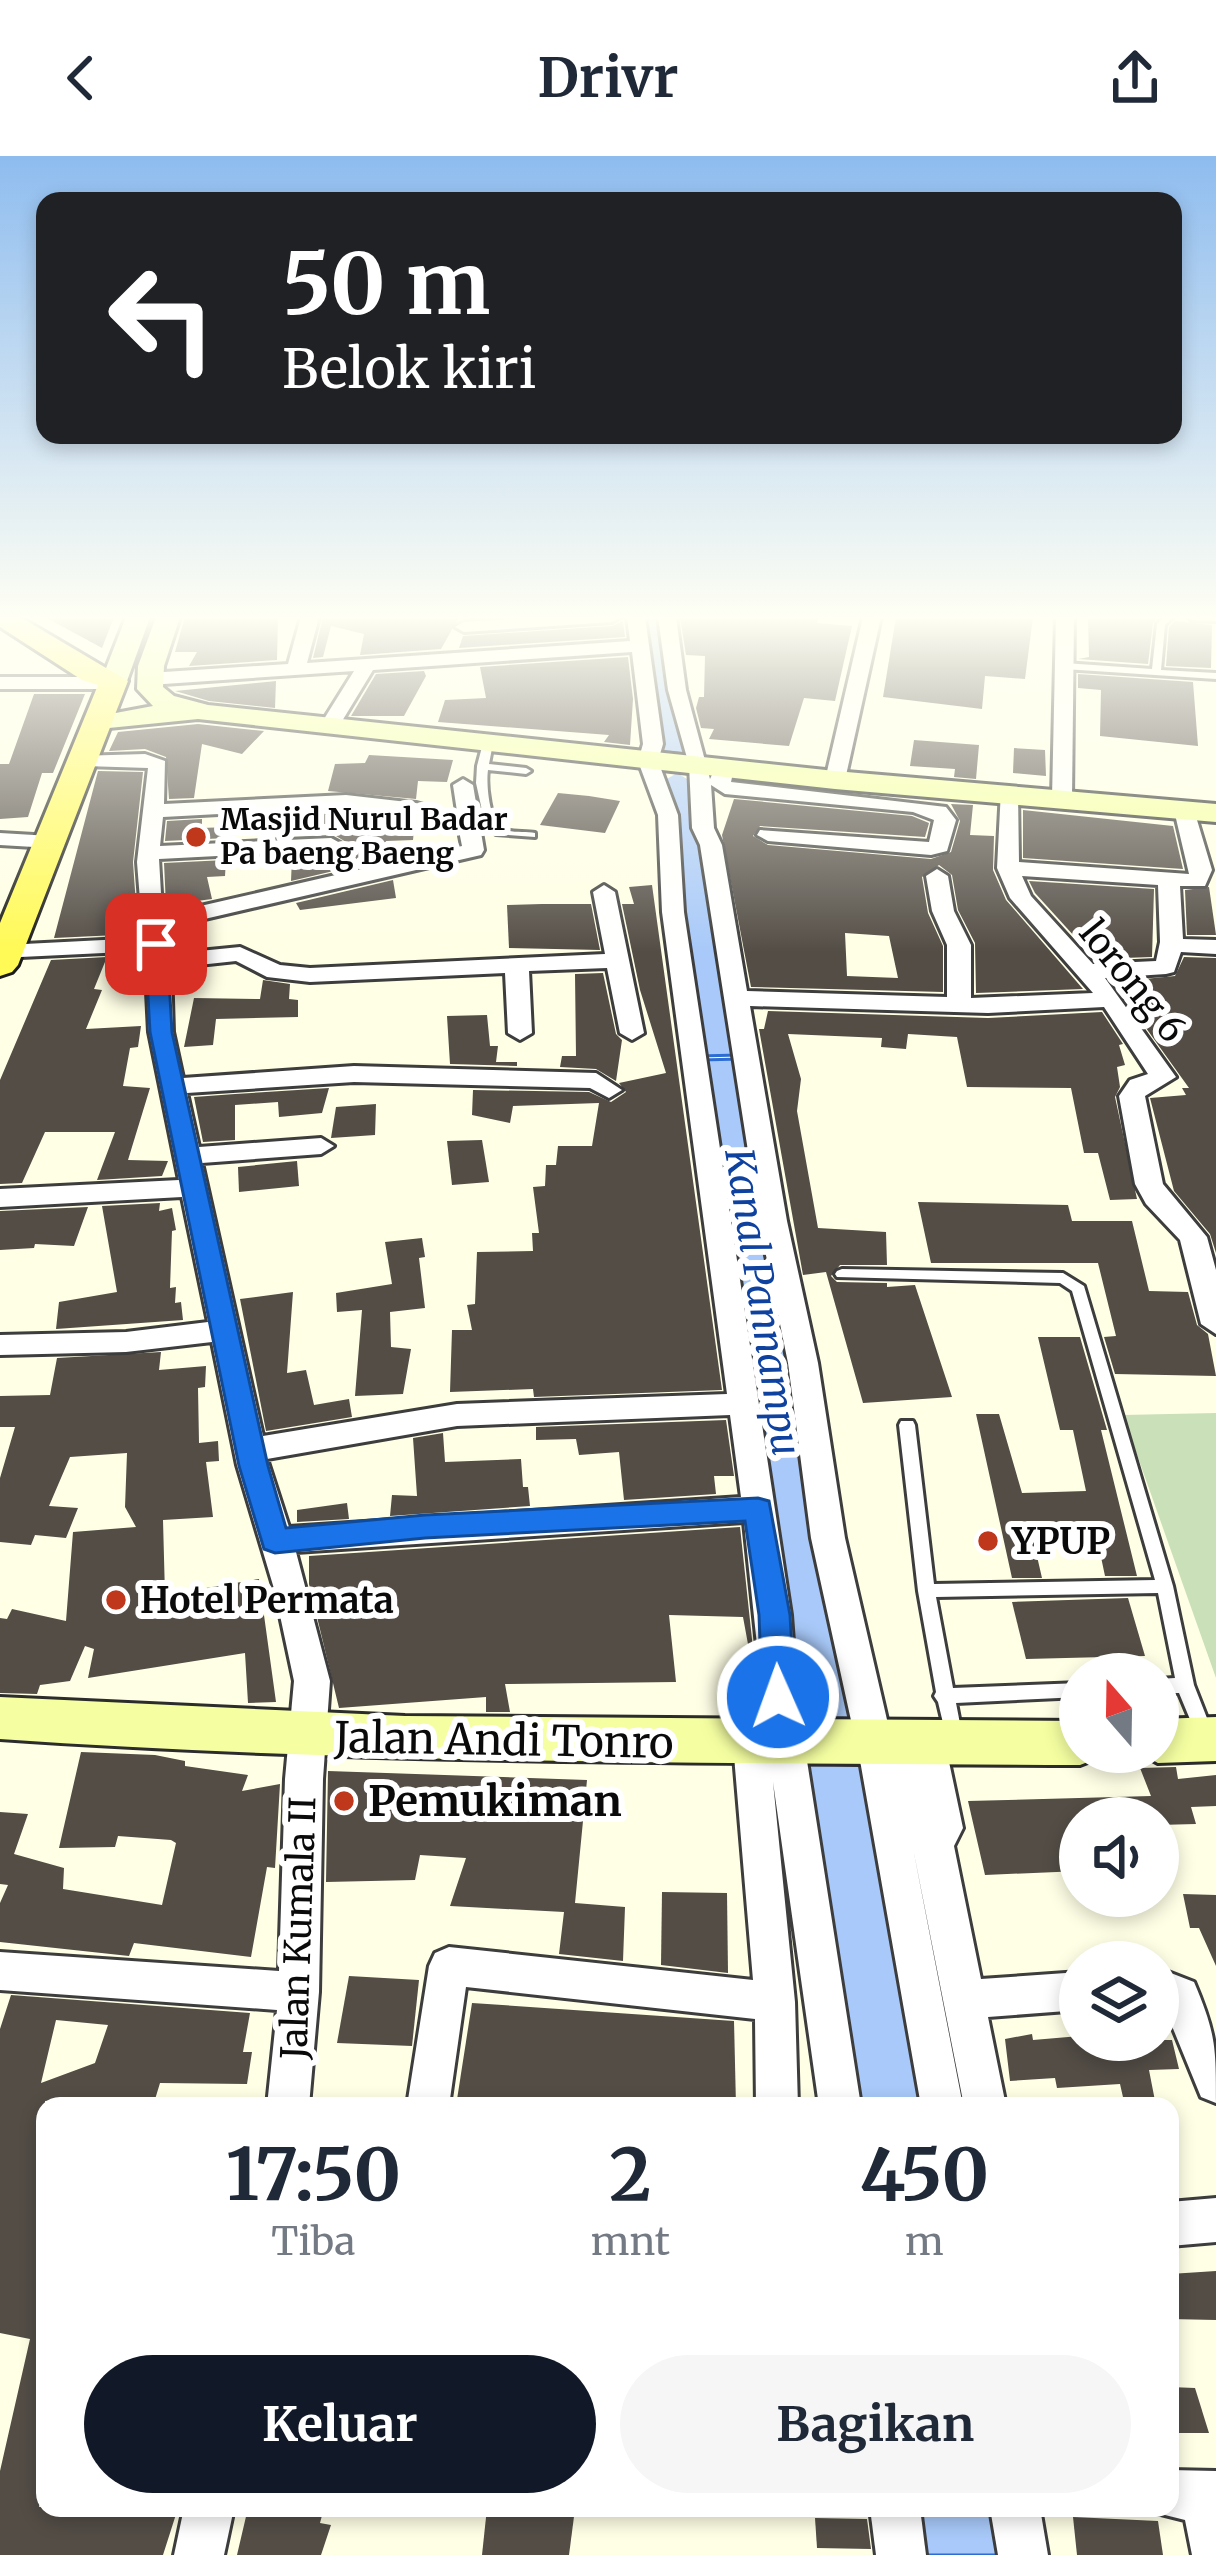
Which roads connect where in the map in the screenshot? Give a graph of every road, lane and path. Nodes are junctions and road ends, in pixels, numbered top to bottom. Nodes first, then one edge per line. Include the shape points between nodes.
1 (97, 729) edge
2 (340, 729) edge
3 (651, 729) edge
4 (694, 729) edge
5 (848, 729) edge
6 (1063, 729) edge
7 (485, 755) junction
8 (86, 760) junction
9 (648, 761) junction
10 (711, 766) junction
11 (526, 771) dead end
12 (835, 780) junction
13 (463, 785) dead end
14 (1008, 794) junction
15 (1062, 798) junction
16 (1184, 810) junction
17 (153, 811) junction
18 (1216, 813) edge
19 (469, 824) junction
20 (531, 835) dead end
21 (768, 835) dead end
22 (0, 839) edge
23 (51, 842) junction
24 (331, 844) dead end
25 (672, 845) junction
26 (705, 847) junction
27 (149, 853) junction
28 (1008, 868) junction
29 (1208, 872) edge
30 (937, 876) dead end
31 (1169, 880) junction
32 (604, 892) dead end
33 (151, 918) junction
34 (1172, 945) junction
35 (1216, 947) edge
36 (158, 953) junction
37 (3, 958) edge
38 (619, 960) junction
39 (518, 968) junction
40 (1086, 972) junction
41 (738, 998) junction
42 (1111, 999) junction
43 (958, 1004) junction
44 (520, 1034) dead end
45 (632, 1034) dead end
46 (172, 1086) junction
47 (609, 1090) dead end
48 (321, 1146) dead end
49 (186, 1156) junction
50 (194, 1188) junction
51 (0, 1198) edge
52 (842, 1274) dead end
53 (1216, 1324) edge
54 (225, 1330) junction
55 (0, 1345) edge
56 (742, 1404) junction
57 (907, 1425) dead end
58 (250, 1450) junction
59 (758, 1509) junction
60 (275, 1541) junction
61 (1165, 1586) junction
62 (926, 1591) junction
63 (1179, 1685) edge
64 (1185, 1685) junction
65 (1059, 1696) edge
66 (0, 1718) edge
67 (309, 1736) junction
68 (911, 1736) junction
69 (1193, 1740) edge
70 (1059, 1742) edge
71 (781, 1751) junction
72 (0, 1972) edge
73 (299, 1992) junction
74 (1059, 1992) edge
75 (1179, 1996) edge
76 (964, 1999) junction
77 (775, 2002) junction
78 (1216, 2082) edge
79 (289, 2097) edge
80 (429, 2097) edge
81 (777, 2097) edge
82 (839, 2097) edge
83 (941, 2097) edge
84 (983, 2097) edge
85 (1216, 2220) edge
86 (1179, 2223) edge
87 (1197, 2496) edge
88 (207, 2517) edge
89 (896, 2517) edge
90 (1017, 2517) edge
91 (1216, 2552) edge
92 (199, 2555) edge
93 (901, 2555) edge
94 (1023, 2555) edge

1 - 8 main road
2 - 7 main road
3 - 9 street
4 - 10 street
5 - 12 street
6 - 15 street
7 - 9 main road
7 - 11 lane
7 - 20 lane via 481,783 493,828
8 - 17 street, Jalan Kumala II via 156,763
8 - 23 main road
9 - 10 main road
9 - 25 street
10 - 12 main road
10 - 21 street via 725,788 914,806 945,820 939,847 931,849
10 - 26 street
12 - 14 main road
13 - 19 street
14 - 15 main road
14 - 28 street, lorong 6
15 - 16 main road
16 - 18 main road
16 - 29 street
17 - 19 street via 346,801 416,808 426,825
17 - 27 street, Jalan Kumala II
19 - 33 street via 473,850
22 - 23 street
23 - 37 main road
24 - 27 street
25 - 26 street
25 - 56 street via 673,912
26 - 41 street
27 - 33 street, Jalan Kumala II
28 - 31 street
28 - 40 street, lorong 6 via 1033,916
29 - 31 street via 1197,881
30 - 43 street via 959,945
31 - 34 street
32 - 38 street
33 - 36 street, Jalan Kumala II
34 - 35 street
34 - 40 street via 1164,969
36 - 37 street
36 - 39 street via 240,954 275,972 310,975
36 - 46 street, Jalan Kumala II
38 - 39 street
38 - 45 street
39 - 44 street
40 - 42 street, lorong 6
41 - 43 street
41 - 68 street via 828,1538
42 - 43 street
42 - 53 street, lorong 6 via 1163,1077 1132,1096 1149,1184 1193,1237
46 - 47 street via 354,1074 596,1081
46 - 49 street, Jalan Kumala II
48 - 49 street
49 - 50 street, Jalan Kumala II
50 - 51 street
50 - 54 street, Jalan Kumala II
52 - 61 lane via 1063,1278 1079,1288
54 - 55 street
54 - 58 street, Jalan Kumala II
56 - 58 street via 457,1415
56 - 59 street
57 - 62 lane
58 - 60 street, Jalan Kumala II
59 - 60 street
59 - 71 street via 775,1615
60 - 67 street, Jalan Kumala II via 312,1682
61 - 62 lane
61 - 64 lane
62 - 68 lane
63 - 64 lane
64 - 69 lane
65 - 68 lane
66 - 67 main road, Jalan Andi Tonro
67 - 71 main road, Jalan Andi Tonro
67 - 73 street, Jalan Kumala II
68 - 70 main road, Jalan Andi Tonro
68 - 71 main road, Jalan Andi Tonro
68 - 76 street via 922,1830 934,1846
68 - 83 street
71 - 77 street
71 - 82 street
72 - 73 street
73 - 79 street, Jalan Kumala II
74 - 76 street
75 - 78 street
76 - 84 street
77 - 80 street via 449,1966
77 - 81 street
85 - 86 street
87 - 91 street
88 - 92 street
89 - 93 street
90 - 94 street

